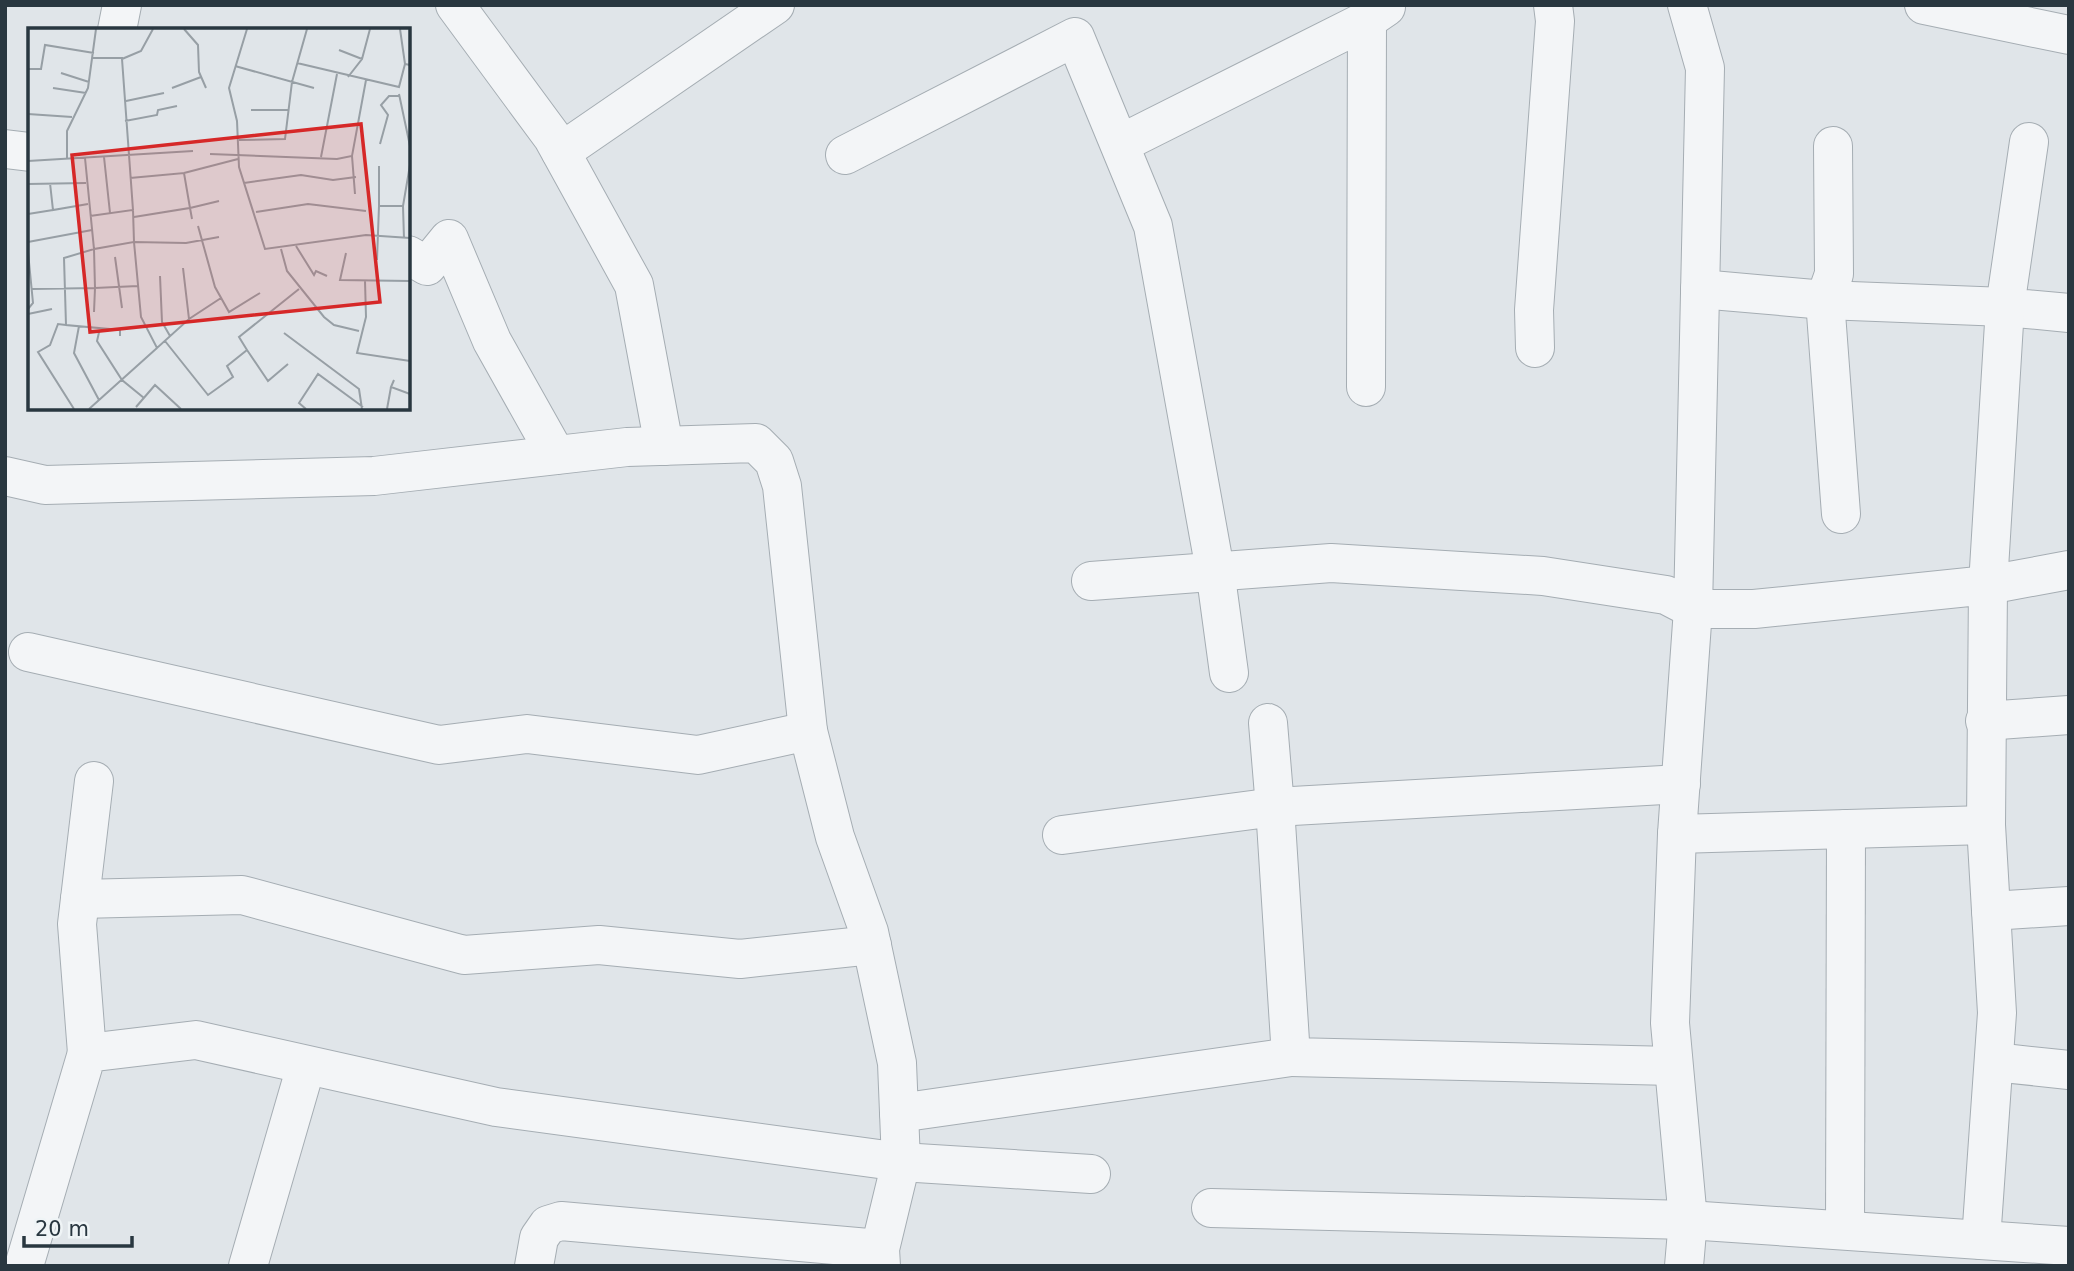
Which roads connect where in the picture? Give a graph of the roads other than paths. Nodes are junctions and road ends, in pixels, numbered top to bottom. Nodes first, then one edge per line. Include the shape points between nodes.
1 (122, 5) edge
2 (456, 5) edge
3 (775, 5) edge
4 (1553, 5) edge
5 (1687, 5) edge
6 (1924, 5) edge
7 (1378, 13) edge
8 (2004, 14) edge
9 (117, 28) edge
10 (2069, 35) edge
11 (2029, 142) dead end
12 (1120, 145) junction
13 (1833, 146) dead end
14 (5, 149) edge
15 (28, 152) edge
16 (561, 152) junction
17 (845, 155) dead end
18 (410, 256) edge
19 (1700, 289) junction
20 (1825, 300) junction
21 (2005, 307) junction
22 (2069, 313) edge
23 (1535, 348) dead end
24 (1366, 387) dead end
25 (664, 446) junction
26 (556, 455) junction
27 (5, 476) edge
28 (1841, 514) dead end
29 (1215, 570) junction
30 (2069, 570) edge
31 (1091, 581) dead end
32 (1988, 585) junction
33 (1693, 609) junction
34 (28, 652) dead end
35 (1229, 673) dead end
36 (2069, 715) edge
37 (1985, 721) junction
38 (1268, 723) dead end
39 (808, 731) junction
40 (94, 781) dead end
41 (1681, 784) junction
42 (1275, 807) junction
43 (1986, 825) junction
44 (1846, 829) junction
45 (1677, 834) junction
46 (1062, 835) dead end
47 (80, 899) junction
48 (2069, 906) edge
49 (1991, 911) junction
50 (872, 945) junction
51 (86, 1053) junction
52 (1291, 1057) junction
53 (1994, 1062) junction
54 (306, 1066) junction
55 (1673, 1066) junction
56 (2069, 1070) edge
57 (899, 1113) junction
58 (901, 1162) junction
59 (1091, 1174) dead end
60 (1211, 1208) dead end
61 (1688, 1220) junction
62 (1845, 1230) junction
63 (1981, 1240) junction
64 (2069, 1246) edge
65 (881, 1257) edge
66 (24, 1266) edge
67 (248, 1266) edge
68 (534, 1266) edge
69 (1684, 1266) edge

1 - 9 street
2 - 16 street
3 - 16 street
4 - 23 street
5 - 19 street via 1705,68
6 - 8 street
7 - 12 street
7 - 24 street
8 - 10 street
11 - 21 street
12 - 17 street via 1074,37
12 - 29 street via 1153,226
13 - 20 street via 1834,274
14 - 15 street
16 - 25 street via 634,285
18 - 26 street via 427,266 449,239 492,341
19 - 20 street
19 - 33 street
20 - 21 street
20 - 28 street
21 - 22 street
21 - 32 street
25 - 26 street
25 - 39 street via 755,443 775,461 782,486
26 - 27 street via 374,476 202,483 45,485
29 - 31 street
29 - 33 street via 1331,563 1543,576 1666,595
29 - 35 street
30 - 32 street
32 - 33 street via 1754,609
32 - 37 street
33 - 41 street
34 - 39 street via 439,745 527,734 698,755
36 - 37 street
37 - 43 street
38 - 42 street
39 - 50 street via 835,837
40 - 47 street
41 - 42 street
41 - 45 street
42 - 46 street
42 - 52 street
43 - 44 street
43 - 49 street
44 - 45 street
44 - 62 street
45 - 55 street via 1670,1023
47 - 50 street via 242,895 464,955 599,945 740,959
47 - 51 street via 77,924
48 - 49 street
49 - 53 street via 1997,1013
50 - 57 street via 897,1063
51 - 54 street via 196,1040
51 - 66 street
52 - 55 street
52 - 57 street
53 - 56 street
53 - 63 street
54 - 58 street via 496,1107
54 - 67 street
55 - 61 street
57 - 58 street
58 - 59 street
58 - 65 street
60 - 61 street
61 - 62 street
61 - 69 street
62 - 63 street
63 - 64 street
65 - 68 street via 561,1221 548,1225 539,1238

